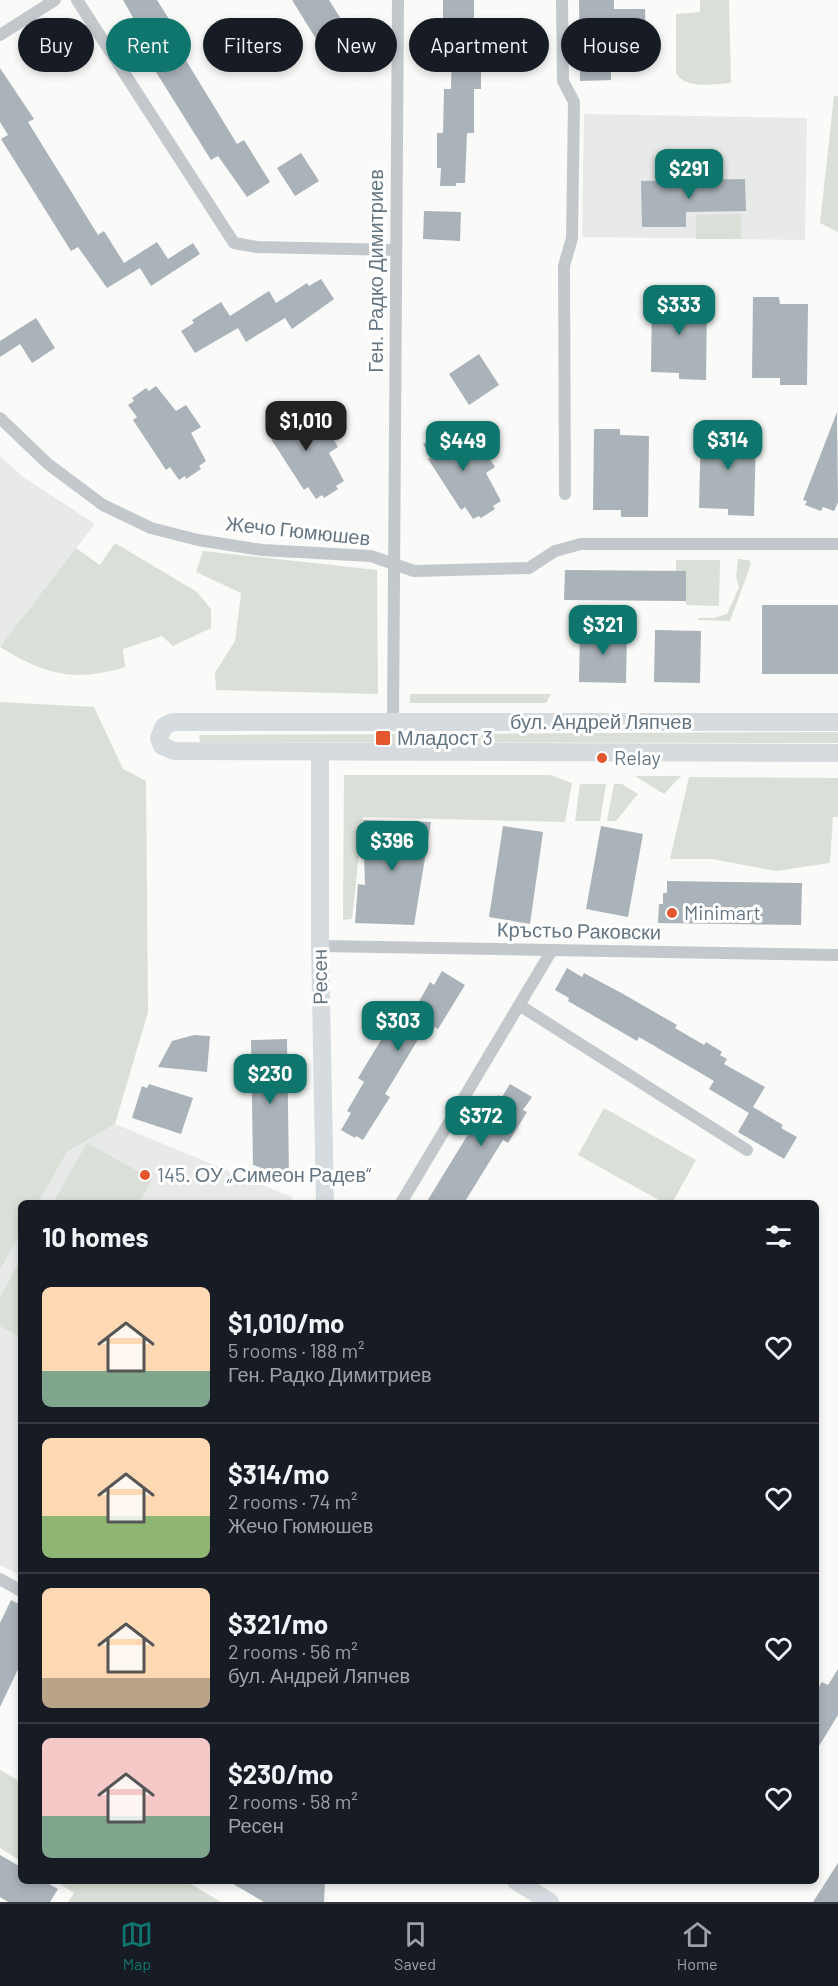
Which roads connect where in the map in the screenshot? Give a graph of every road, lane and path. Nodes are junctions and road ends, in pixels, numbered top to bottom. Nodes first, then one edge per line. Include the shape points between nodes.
1 (55, 0) edge
2 (77, 0) edge
3 (398, 0) edge
4 (562, 0) edge
5 (0, 35) edge
6 (396, 250) junction
7 (0, 418) edge
8 (565, 494) dead end
9 (838, 544) edge
10 (394, 564) junction
11 (393, 722) junction
12 (838, 722) edge
13 (320, 752) junction
14 (838, 753) edge
15 (320, 946) junction
16 (552, 950) junction
17 (838, 955) edge
18 (519, 1005) junction
19 (747, 1150) dead end
20 (325, 1200) edge
21 (403, 1200) edge
22 (0, 1579) edge
23 (18, 1590) edge
24 (521, 1884) edge
25 (550, 1902) edge

1 - 5 street
2 - 6 street via 234,243
3 - 6 street, Ген. Радко Димитриев
4 - 8 street via 563,81 574,102 572,238 564,266
6 - 10 street, Ген. Радко Димитриев
7 - 10 street, Жечо Гюмюшев via 48,464 103,504 151,528 262,550 371,556
9 - 10 street, Жечо Гюмюшев via 581,544 555,551 529,568 414,571
10 - 11 street, Ген. Радко Димитриев
11 - 12 main road, бул. Андрей Ляпчев
11 - 13 main road, бул. Андрей Ляпчев via 173,722 164,726 159,738 162,746 170,750
13 - 14 main road, бул. Андрей Ляпчев
13 - 15 main road, Ресен
15 - 16 street, Кръстьо Раковски
15 - 20 main road, Ресен
16 - 17 street, Кръстьо Раковски
16 - 18 street
18 - 19 street
18 - 21 street
22 - 23 street
24 - 25 main road

